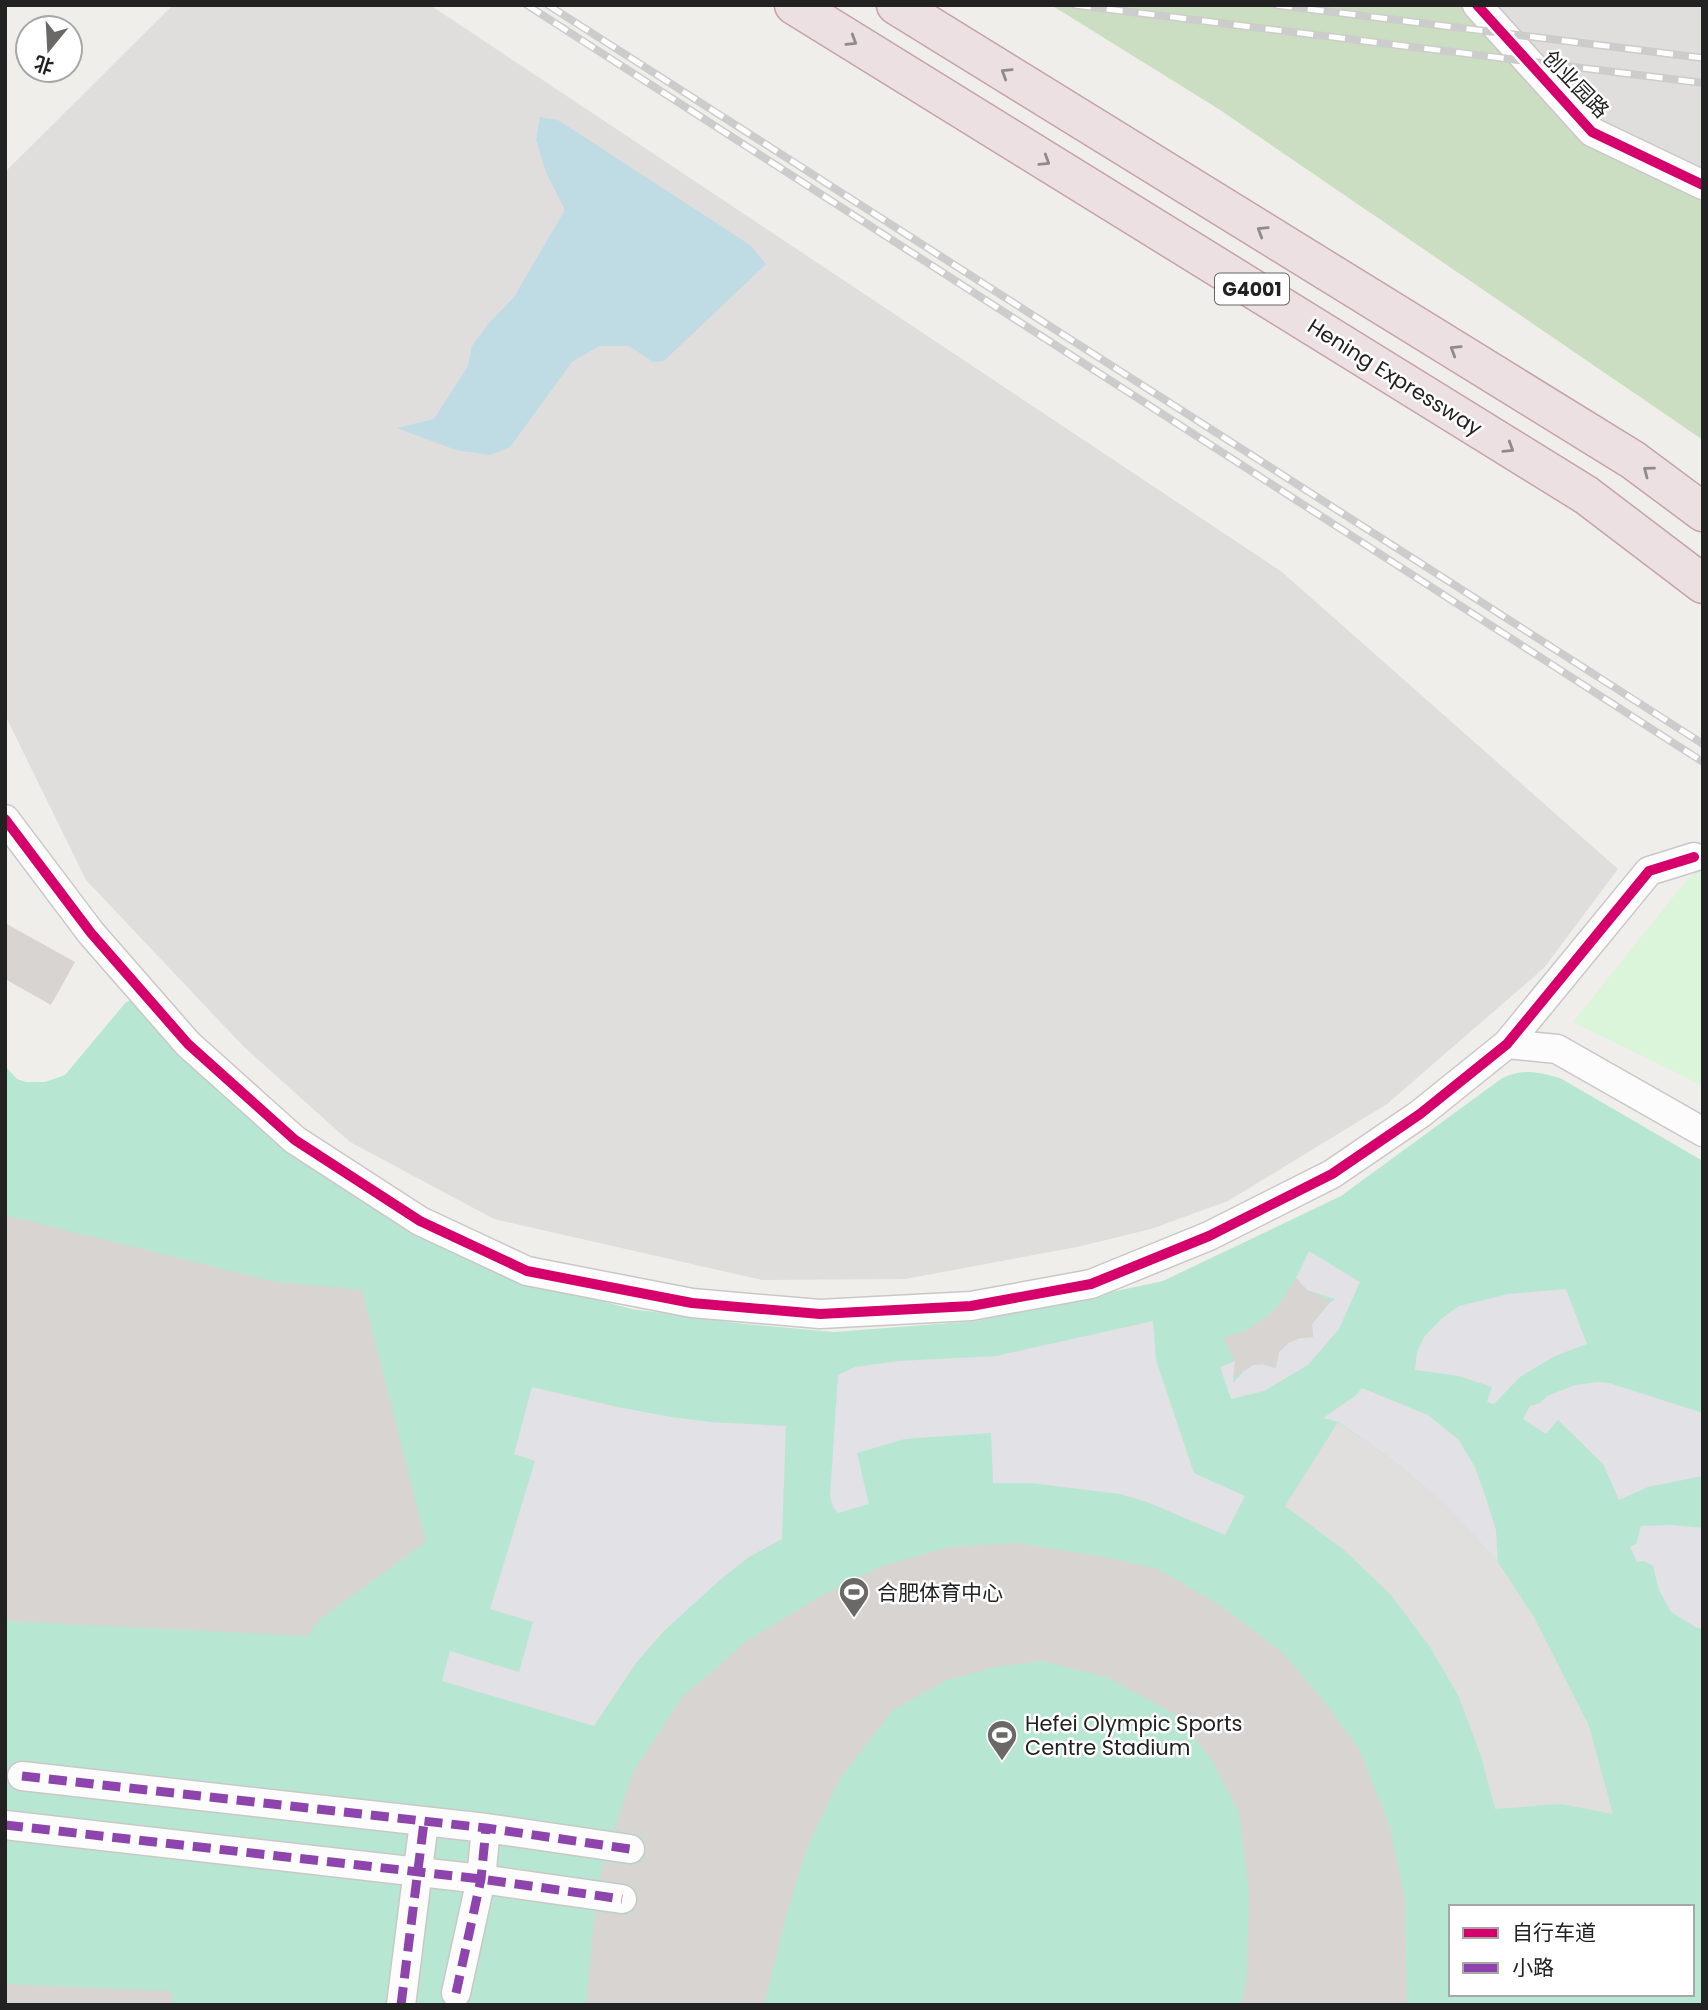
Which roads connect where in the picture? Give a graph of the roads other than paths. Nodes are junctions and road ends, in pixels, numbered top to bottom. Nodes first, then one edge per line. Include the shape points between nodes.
1 (793, 5) edge
2 (896, 5) edge
3 (1477, 5) edge
4 (1703, 185) edge
5 (1703, 512) edge
6 (1703, 584) edge
7 (5, 819) edge
8 (1694, 857) dead end
9 (1507, 1044) junction
10 (1703, 1132) edge
11 (22, 1776) dead end
12 (424, 1822) junction
13 (13, 1827) edge
14 (486, 1828) junction
15 (630, 1849) dead end
16 (417, 1872) junction
17 (481, 1879) junction
18 (622, 1899) dead end
19 (456, 1993) dead end
20 (402, 1995) edge

1 -> 6 highway, Hening Expressway / G4001 via 1586,495
5 -> 2 highway, G4001 via 1633,460
3 - 4 street, 创业园路 via 1592,132
7 - 9 street via 91,933 188,1044 295,1140 420,1221 527,1271 692,1303 820,1314 971,1306 1091,1284 1209,1236 1332,1174 1420,1114
8 - 9 street via 1649,871
9 - 10 street via 1557,1049
11 - 12 street
12 - 14 street
12 - 16 street
13 - 16 street
14 - 15 street
14 - 17 street
16 - 17 street
16 - 20 street
17 - 18 street
17 - 19 street

